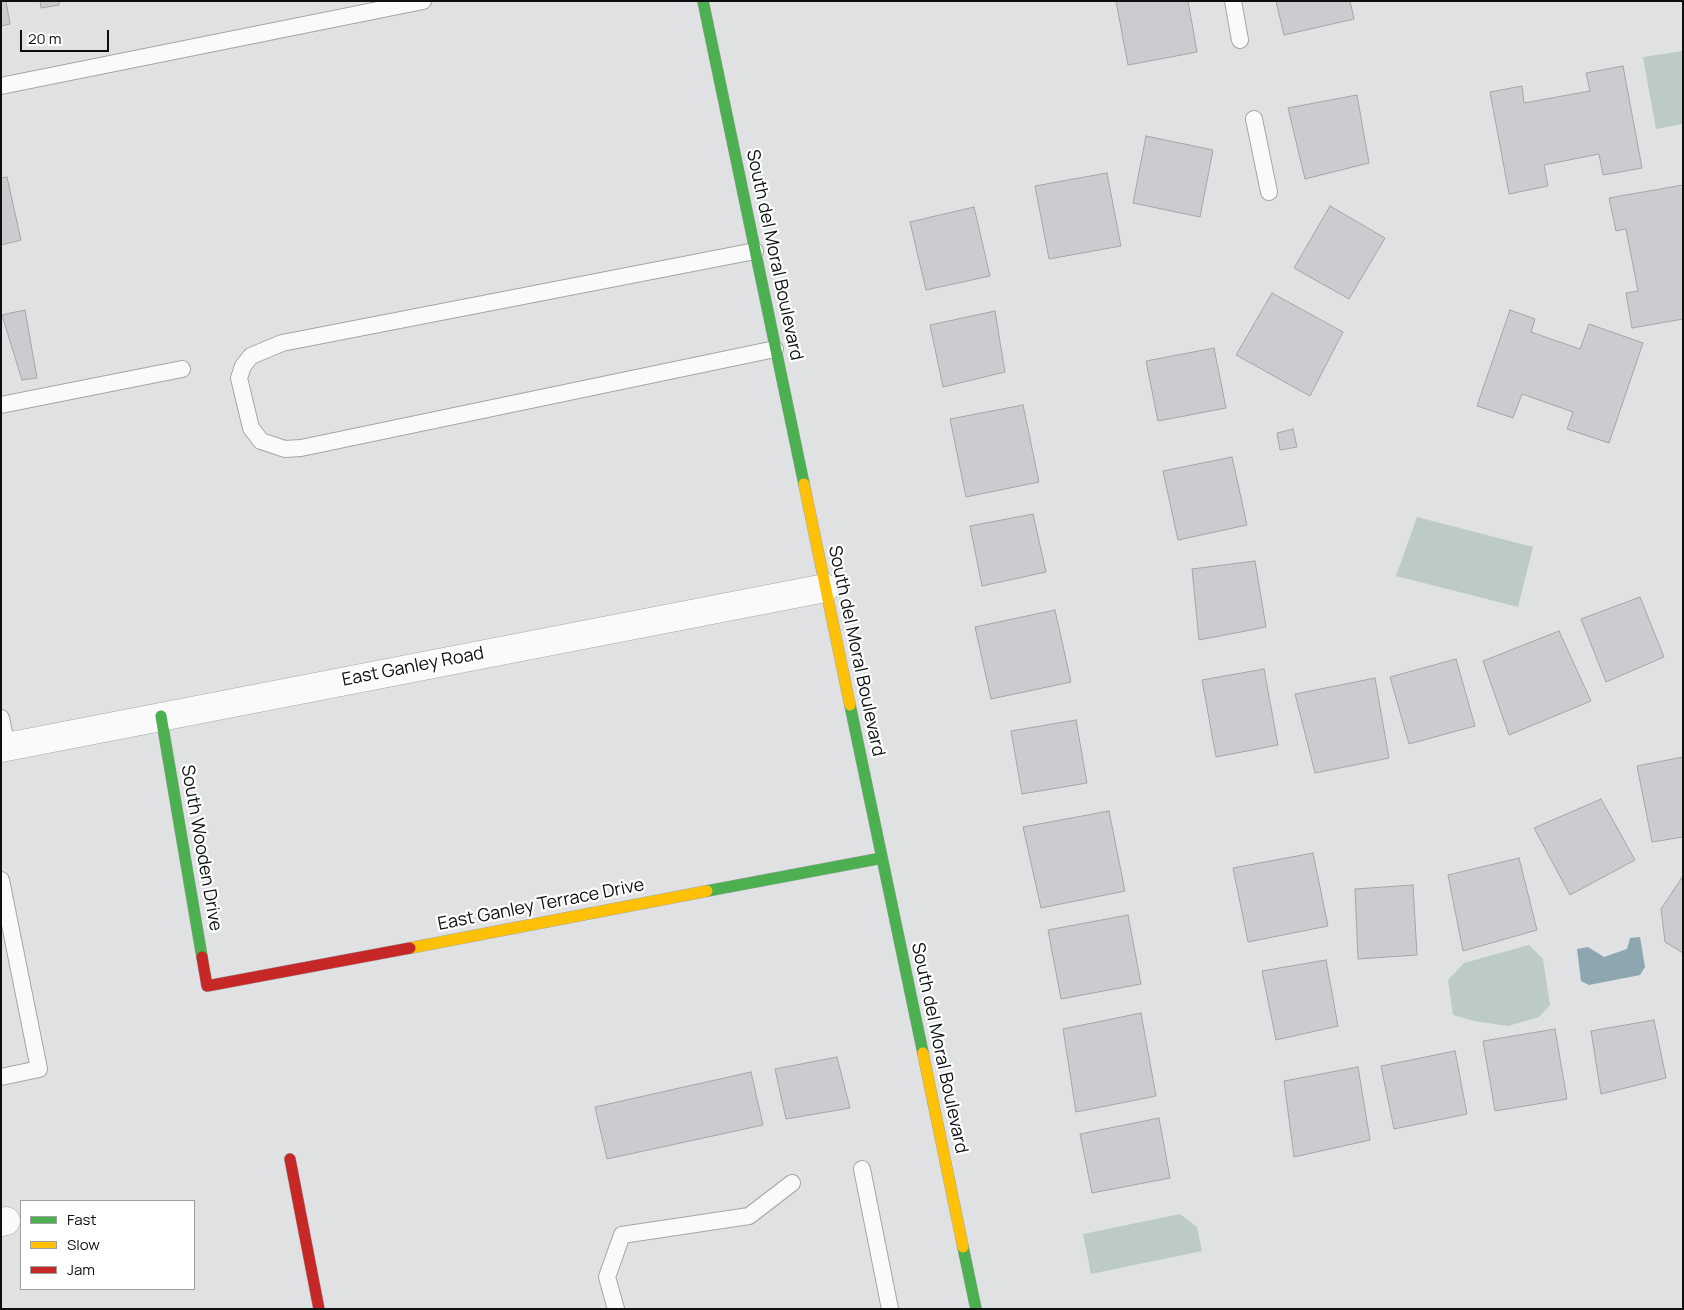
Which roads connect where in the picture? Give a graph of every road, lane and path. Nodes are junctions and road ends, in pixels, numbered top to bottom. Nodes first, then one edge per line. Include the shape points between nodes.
1 (422, 1) edge
2 (702, 1) edge
3 (1233, 1) edge
4 (1240, 40) dead end
5 (1, 86) edge
6 (1254, 119) dead end
7 (1269, 192) dead end
8 (755, 251) junction
9 (775, 349) junction
10 (182, 369) dead end
11 (1, 405) edge
12 (825, 588) junction
13 (161, 716) junction
14 (1, 718) edge
15 (4, 747) edge
16 (882, 858) junction
17 (1, 880) edge
18 (3, 901) edge
19 (207, 986) joint
20 (1, 1077) edge
21 (290, 1159) dead end
22 (862, 1169) dead end
23 (792, 1183) dead end
24 (319, 1309) edge
25 (616, 1309) edge
26 (890, 1309) edge
27 (976, 1309) edge

1 - 5 lane
2 - 8 street, South del Moral Boulevard
3 - 4 lane
6 - 7 lane
8 - 9 street, South del Moral Boulevard
8 - 9 lane via 282,343 251,356 239,378 251,428 261,441 285,449
9 - 12 street, South del Moral Boulevard
10 - 11 lane
12 - 13 street, East Ganley Road
12 - 16 street, South del Moral Boulevard
13 - 15 street, East Ganley Road
13 - 19 street, South Wooden Drive
14 - 15 lane
16 - 19 street, East Ganley Terrace Drive
16 - 27 street, South del Moral Boulevard
17 - 18 lane
18 - 20 lane via 38,1069
21 - 24 street
22 - 26 lane
23 - 25 lane via 749,1216 622,1235 606,1276

